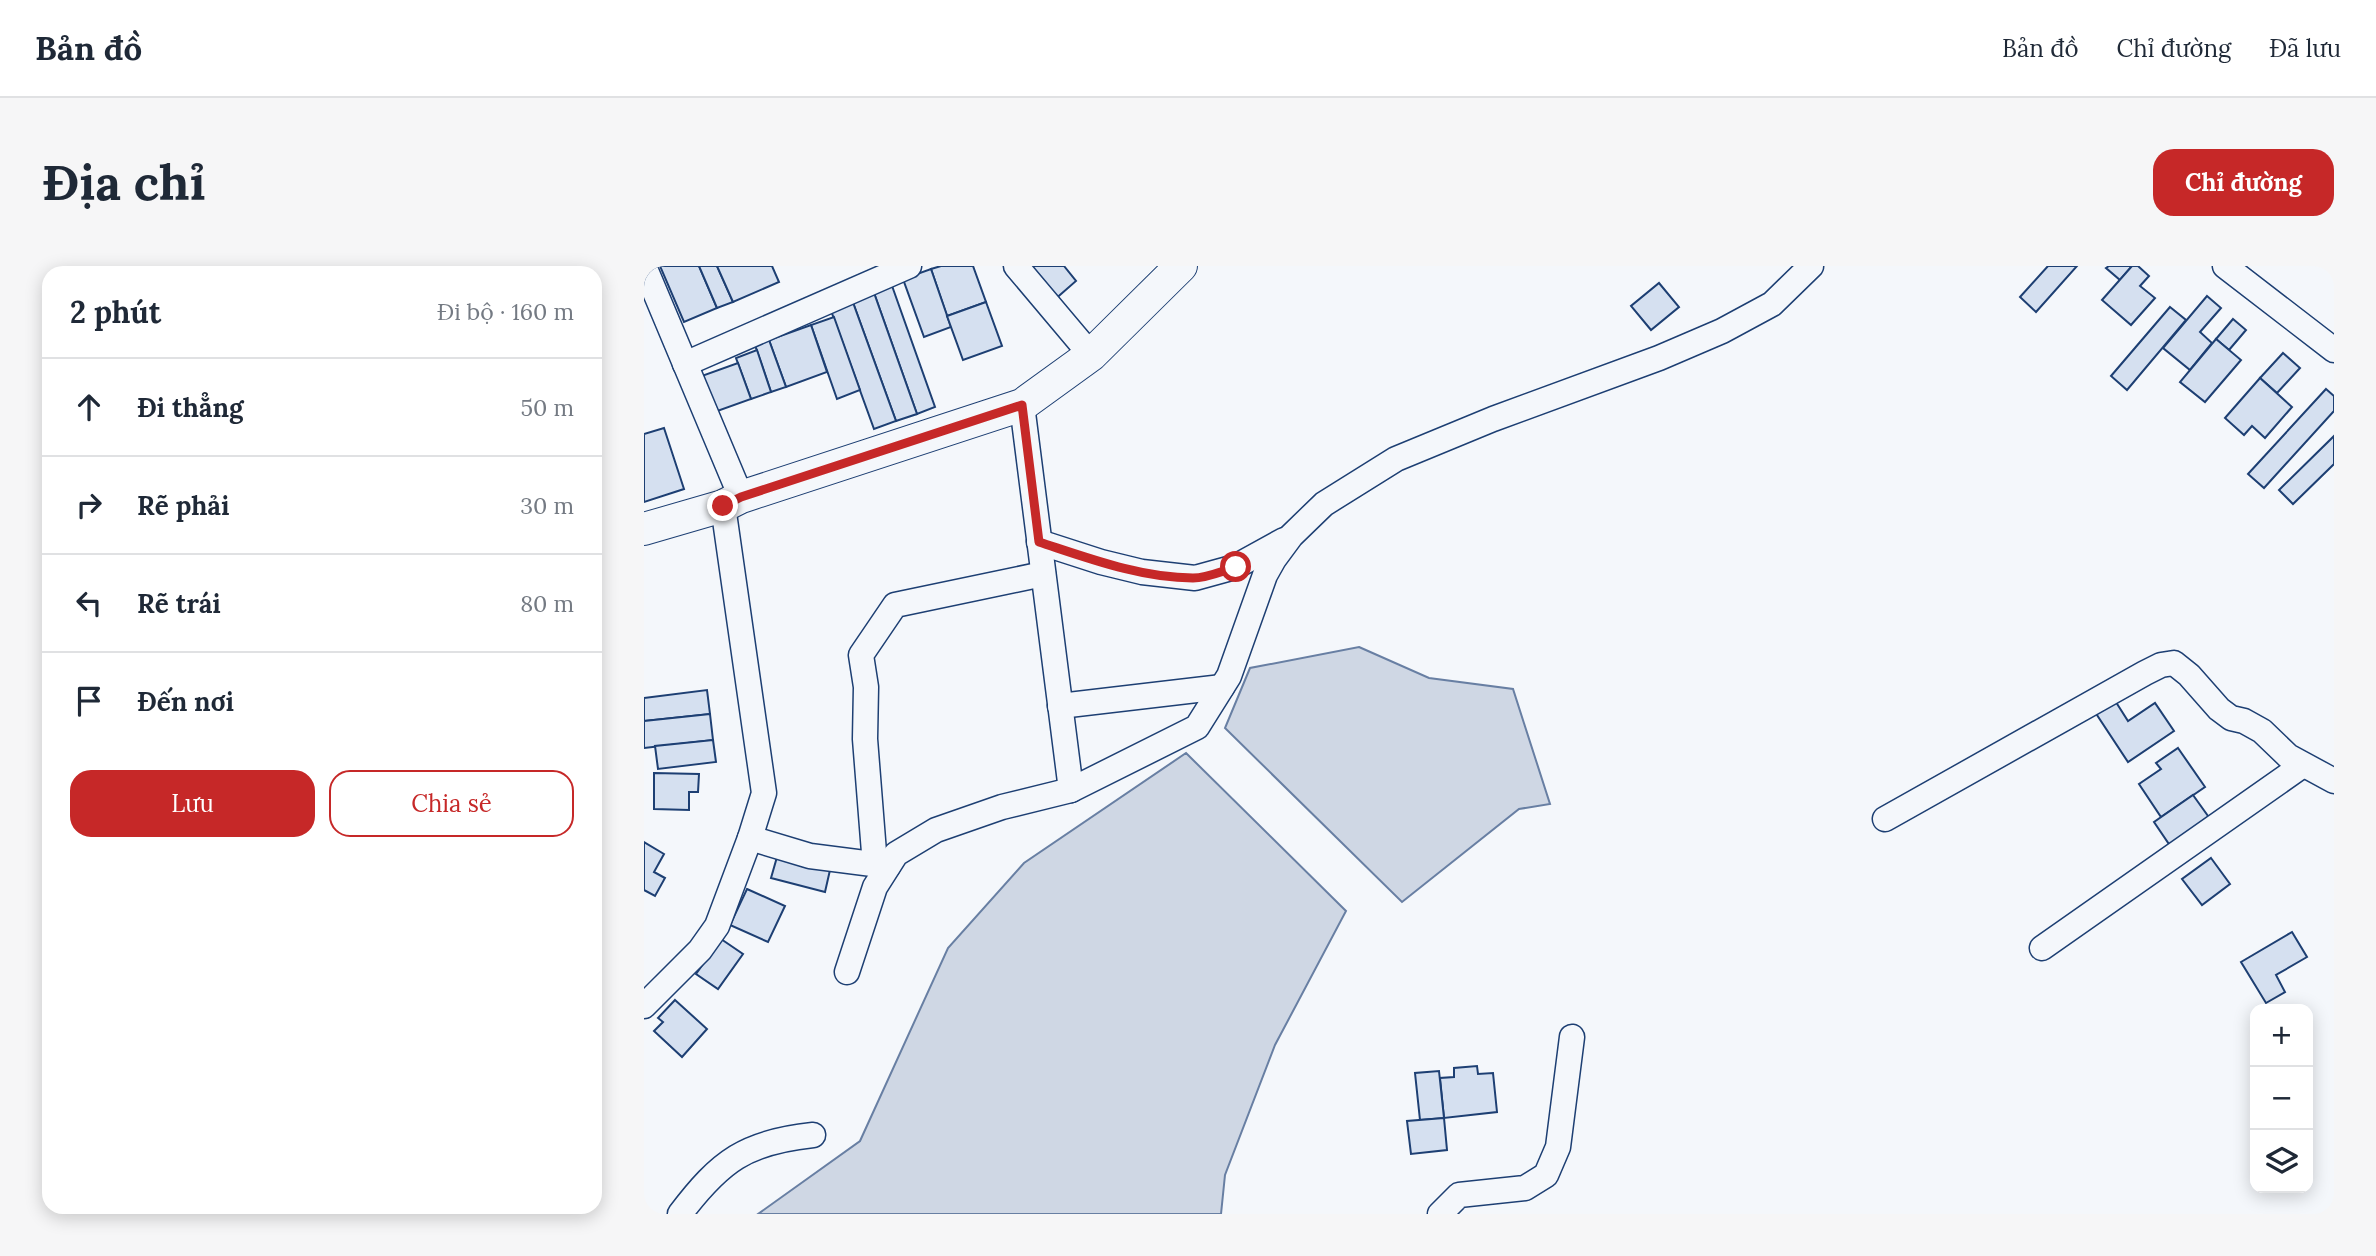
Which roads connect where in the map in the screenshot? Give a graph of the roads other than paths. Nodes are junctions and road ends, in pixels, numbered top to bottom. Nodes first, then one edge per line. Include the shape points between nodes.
1 (644, 266) edge
2 (909, 266) edge
3 (1016, 266) edge
4 (1181, 266) edge
5 (1811, 266) edge
6 (2225, 266) edge
7 (2334, 351) edge
8 (1091, 355) junction
9 (685, 364) junction
10 (1022, 405) junction
11 (732, 502) junction
12 (644, 529) edge
13 (1291, 536) junction
14 (1039, 542) junction
15 (1043, 574) junction
16 (1222, 687) junction
17 (1060, 706) junction
18 (2303, 765) junction
19 (2334, 781) edge
20 (1071, 790) junction
21 (1885, 819) dead end
22 (750, 838) junction
23 (882, 866) junction
24 (2042, 948) dead end
25 (847, 972) dead end
26 (644, 1006) edge
27 (1572, 1037) dead end
28 (813, 1135) dead end
29 (680, 1214) edge
30 (1440, 1214) edge

1 - 9 street
2 - 9 street
3 - 8 street
4 - 8 street
5 - 13 street via 1772,304 1722,331 1396,459 1324,504
6 - 7 street
8 - 10 street
9 - 11 street
10 - 11 street
10 - 14 street
11 - 12 street
11 - 22 street via 764,793
13 - 14 street via 1236,567 1195,578 1142,572
13 - 16 street via 1265,575
14 - 15 street
15 - 17 street
15 - 23 street via 895,605 861,656 866,687 865,739
16 - 17 street
16 - 20 street via 1197,727
17 - 20 street
18 - 19 street
18 - 21 street via 2262,730 2219,709 2174,663 2161,665
18 - 24 street
20 - 23 street via 936,830
22 - 23 street via 810,856
22 - 26 street via 717,926 700,950
23 - 25 street
27 - 30 street via 1558,1147 1546,1175 1525,1188 1459,1195
28 - 29 street via 783,1138 741,1152 703,1184

